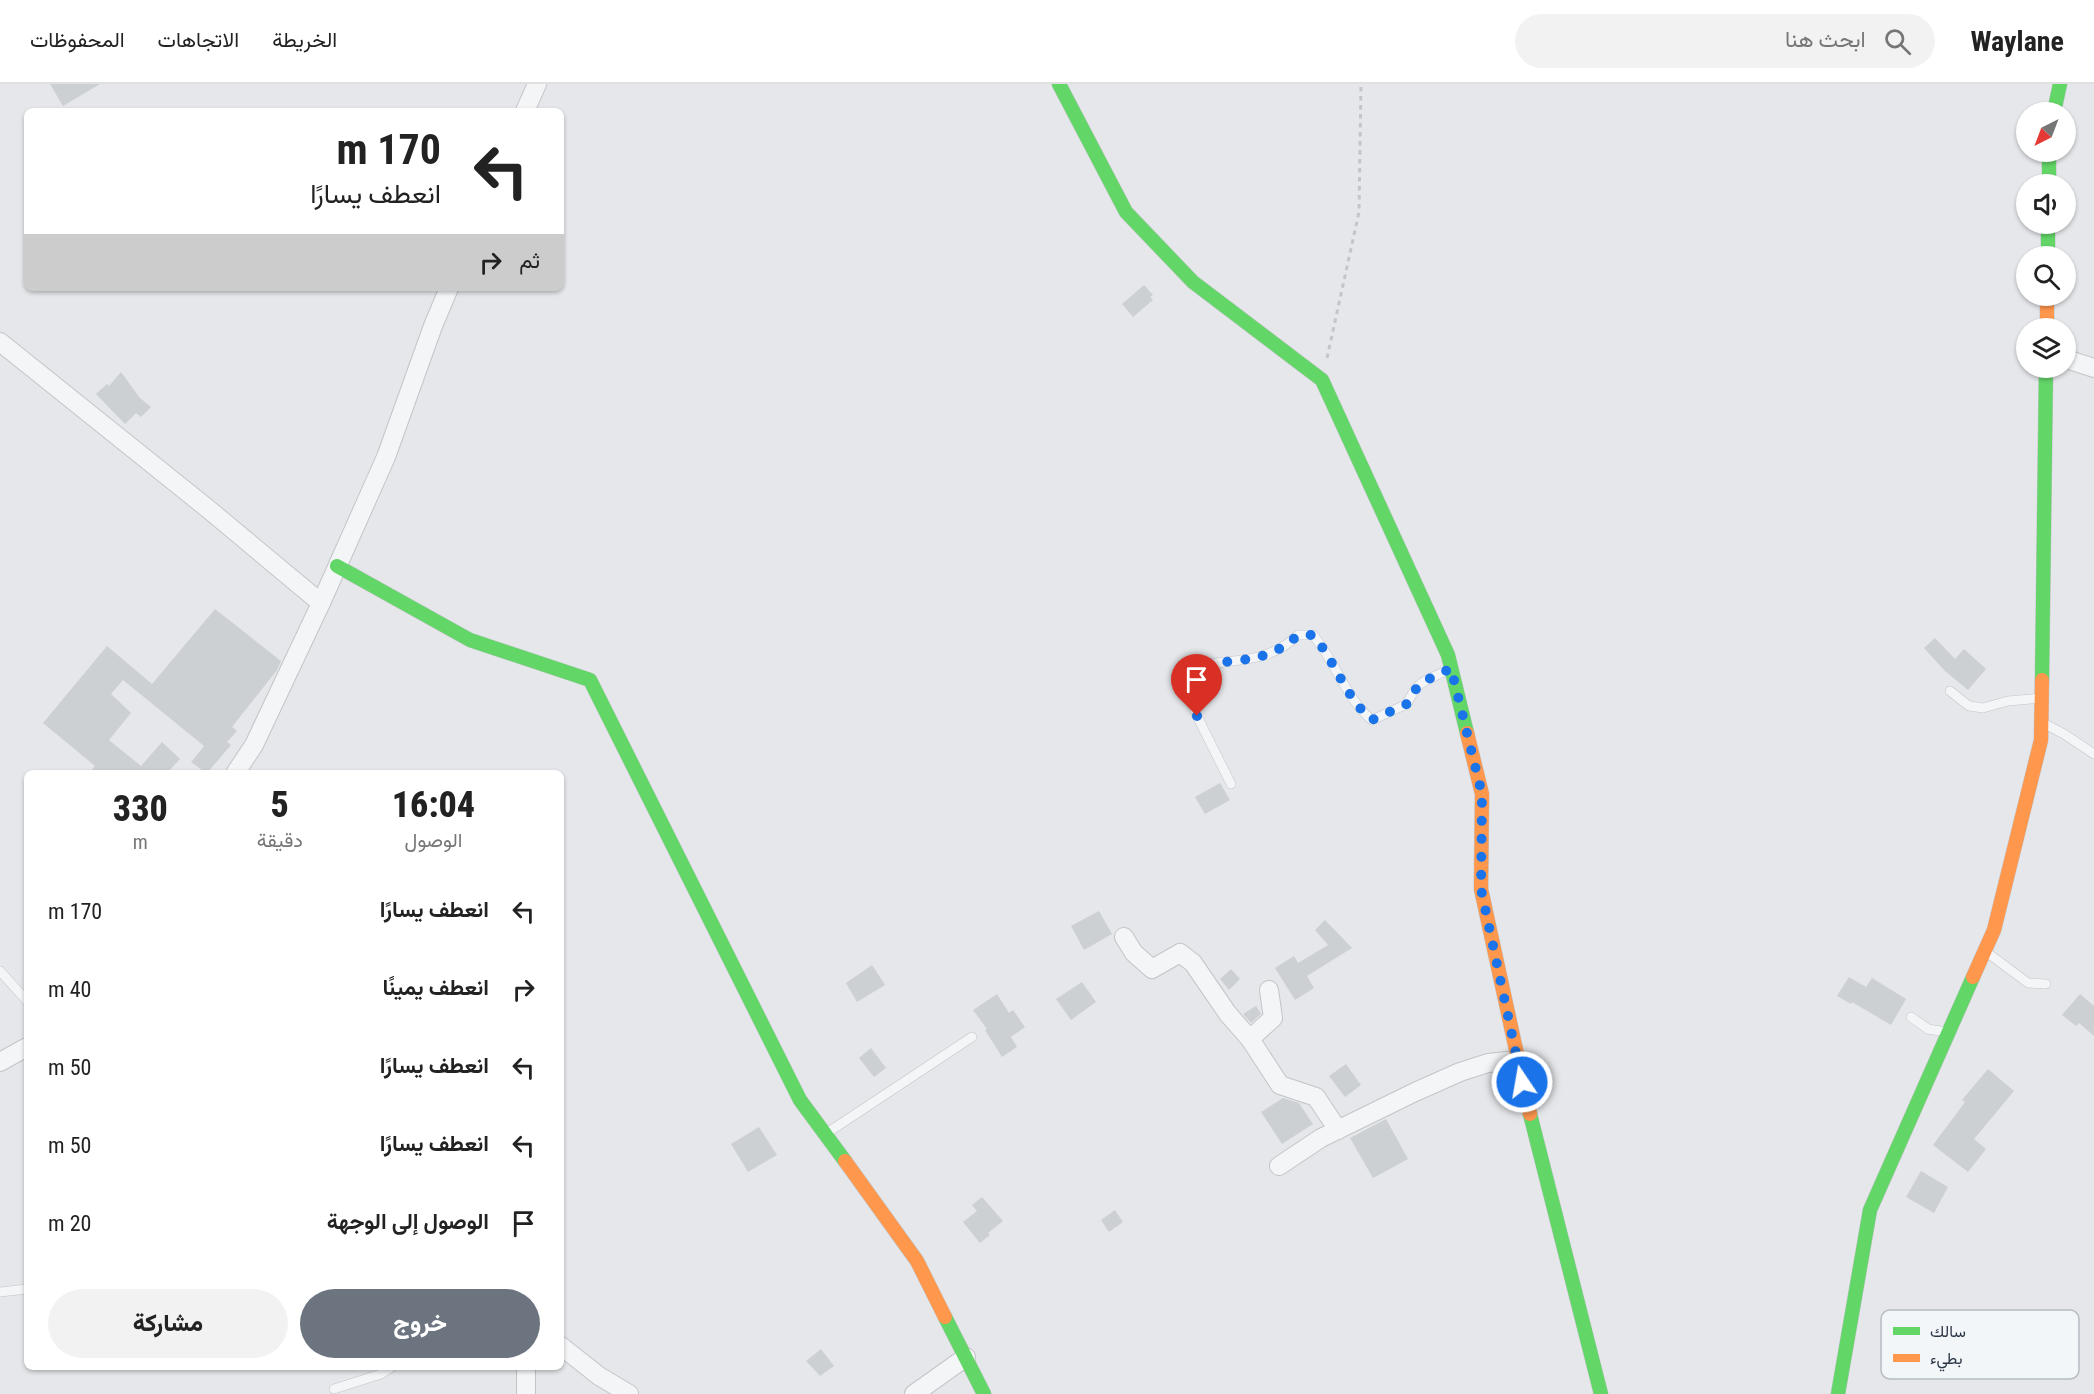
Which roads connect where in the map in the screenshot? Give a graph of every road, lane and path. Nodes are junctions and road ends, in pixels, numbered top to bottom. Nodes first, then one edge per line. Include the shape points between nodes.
1 (537, 84) edge
2 (1059, 84) edge
3 (1361, 84) edge
4 (2060, 84) edge
5 (2056, 102) edge
6 (526, 108) edge
7 (449, 291) edge
8 (0, 342) edge
9 (2076, 362) edge
10 (2094, 368) edge
11 (2046, 378) edge
12 (1322, 380) junction
13 (337, 566) junction
14 (321, 603) junction
15 (1451, 668) junction
16 (1950, 691) dead end
17 (2042, 698) junction
18 (2041, 722) junction
19 (2094, 754) edge
20 (237, 770) edge
21 (1231, 784) dead end
22 (1124, 937) dead end
23 (1985, 951) junction
24 (0, 971) edge
25 (2046, 984) dead end
26 (1269, 990) dead end
27 (24, 998) edge
28 (1911, 1017) dead end
29 (1949, 1033) junction
30 (972, 1037) dead end
31 (1250, 1039) junction
32 (24, 1049) edge
33 (1517, 1060) junction
34 (0, 1062) edge
35 (1338, 1130) junction
36 (825, 1134) junction
37 (1278, 1166) dead end
38 (24, 1289) edge
39 (0, 1292) edge
40 (564, 1348) edge
41 (966, 1357) junction
42 (387, 1370) edge
43 (526, 1370) edge
44 (334, 1389) dead end
45 (526, 1394) edge
46 (629, 1394) edge
47 (914, 1394) edge
48 (984, 1394) edge
49 (1601, 1394) edge
50 (1838, 1394) edge

1 - 6 street
2 - 12 street via 1126,212 1193,282
3 - 12 path via 1359,212
4 - 5 street
7 - 13 street via 386,456
8 - 14 street
9 - 10 street
11 - 17 street
12 - 15 street
13 - 14 street
13 - 36 street via 470,640 590,680 800,1100
14 - 20 street via 254,745
15 - 21 lane via 1414,689 1407,704 1372,720 1362,712 1313,635 1298,635 1288,644 1251,660 1205,664 1185,672 1186,689 1197,716
15 - 33 street via 1482,794 1481,889
16 - 17 lane via 1969,706 1983,708
17 - 18 street
18 - 19 lane
18 - 23 street via 2041,740 2003,896
22 - 31 street via 1134,953 1152,969 1180,952 1193,963
23 - 25 lane via 2028,983
23 - 29 street
24 - 27 lane
26 - 31 street via 1273,1018
28 - 29 lane via 1928,1029
29 - 50 street via 1870,1210
30 - 36 lane
31 - 35 street via 1280,1085 1316,1096
32 - 34 street
33 - 35 street via 1488,1063 1460,1072
33 - 49 street
35 - 37 street
36 - 41 street via 917,1261
38 - 39 lane
40 - 46 street
41 - 47 street
41 - 48 street
42 - 44 lane
43 - 45 street

